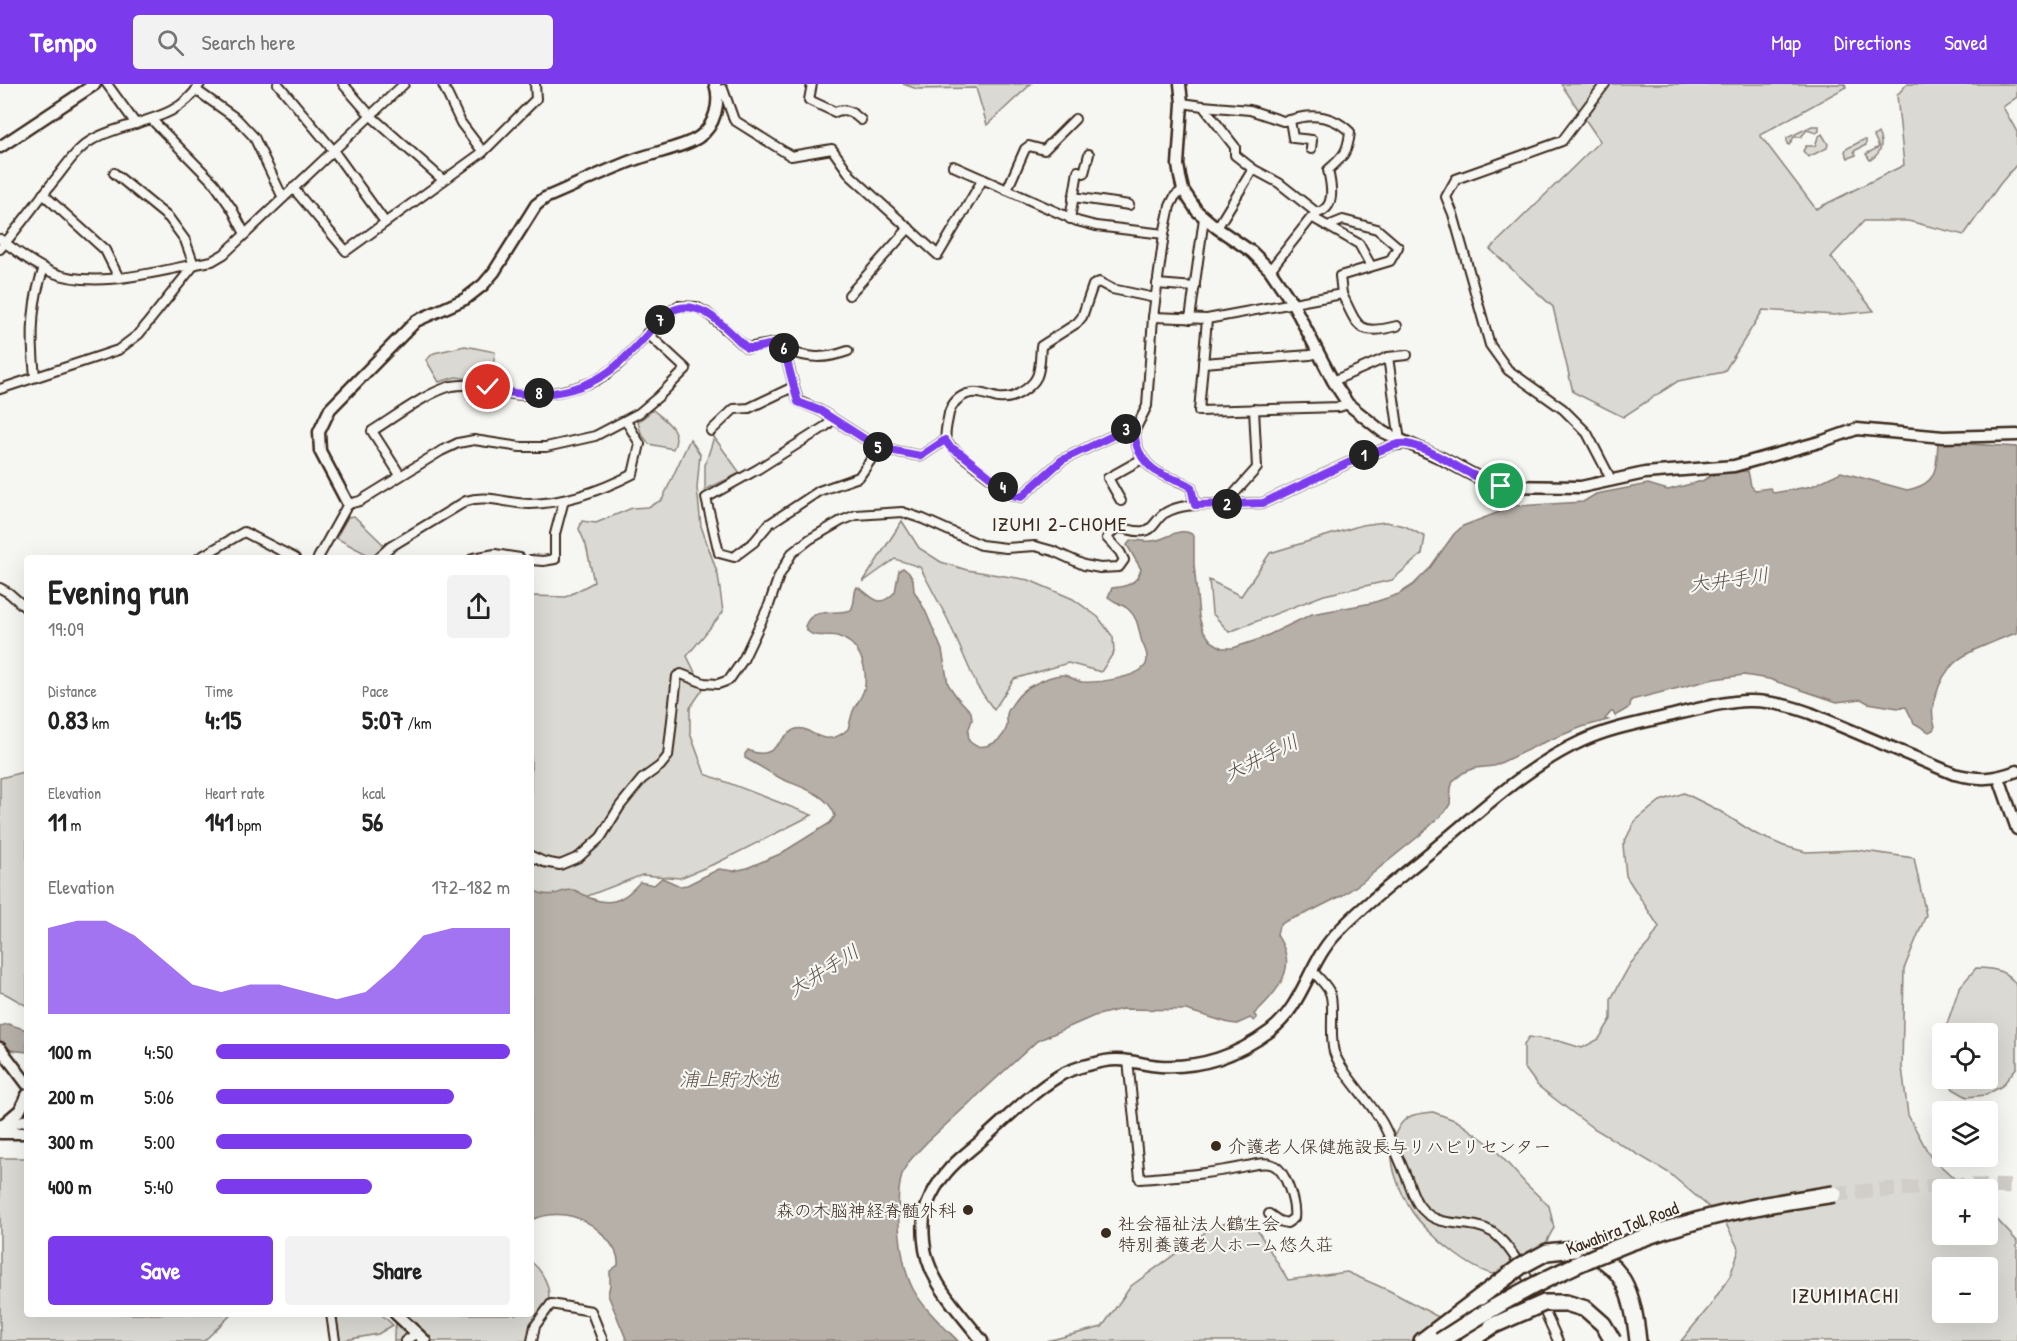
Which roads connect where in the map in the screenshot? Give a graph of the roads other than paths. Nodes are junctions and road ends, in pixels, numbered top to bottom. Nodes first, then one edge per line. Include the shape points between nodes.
1 (95, 84) edge
2 (107, 84) edge
3 (278, 84) edge
4 (344, 84) edge
5 (404, 84) edge
6 (535, 84) edge
7 (812, 84) edge
8 (1180, 84) edge
9 (1605, 84) edge
10 (443, 86) edge
11 (719, 86) edge
12 (198, 87) edge
13 (1182, 103) junction
14 (1203, 106) junction
15 (370, 115) junction
16 (1075, 119) dead end
17 (152, 120) junction
18 (861, 120) dead end
19 (1290, 120) junction
20 (136, 124) junction
21 (0, 147) edge
22 (1311, 149) dead end
23 (333, 150) junction
24 (483, 152) junction
25 (1089, 154) dead end
26 (953, 166) dead end
27 (1253, 169) junction
28 (114, 172) dead end
29 (983, 179) junction
30 (443, 180) junction
31 (293, 188) junction
32 (1007, 190) junction
33 (1183, 190) junction
34 (44, 194) junction
35 (1073, 197) junction
36 (283, 198) junction
37 (1129, 205) dead end
38 (1317, 213) junction
39 (1204, 218) junction
40 (1070, 219) junction
41 (385, 222) junction
42 (1328, 226) junction
43 (909, 228) junction
44 (1217, 228) junction
45 (245, 234) junction
46 (1164, 234) junction
47 (2, 244) edge
48 (194, 264) junction
49 (1371, 266) junction
50 (44, 268) junction
51 (1270, 270) junction
52 (120, 278) junction
53 (1157, 284) junction
54 (1195, 287) junction
55 (1342, 294) junction
56 (849, 295) dead end
57 (1155, 298) junction
58 (1293, 304) junction
59 (1152, 317) junction
60 (1190, 319) junction
61 (1207, 319) junction
62 (1397, 326) dead end
63 (647, 333) junction
64 (784, 350) junction
65 (848, 351) dead end
66 (1318, 353) junction
67 (1407, 355) dead end
68 (1388, 357) junction
69 (1203, 363) junction
70 (35, 376) junction
71 (1333, 381) junction
72 (793, 387) junction
73 (0, 389) edge
74 (1348, 404) junction
75 (1254, 409) junction
76 (833, 419) junction
77 (626, 421) junction
78 (1135, 430) junction
79 (711, 431) dead end
80 (2016, 435) edge
81 (945, 440) junction
82 (1403, 442) junction
83 (879, 448) junction
84 (1142, 459) junction
85 (400, 475) junction
86 (1612, 481) junction
87 (564, 500) junction
88 (1121, 501) dead end
89 (348, 504) junction
90 (1225, 504) junction
91 (1195, 505) junction
92 (204, 555) edge
93 (289, 555) edge
94 (320, 555) edge
95 (381, 555) edge
96 (486, 555) edge
97 (501, 555) edge
98 (534, 560) edge
99 (0, 588) edge
100 (24, 606) edge
101 (2017, 771) edge
102 (1999, 778) junction
103 (2017, 829) edge
104 (534, 857) edge
105 (1313, 971) junction
106 (0, 1048) edge
107 (1128, 1060) junction
108 (24, 1080) edge
109 (24, 1101) edge
110 (24, 1121) edge
111 (0, 1127) edge
112 (0, 1133) edge
113 (24, 1133) edge
114 (1269, 1214) dead end
115 (331, 1317) edge
116 (399, 1317) edge
117 (421, 1337) edge
118 (335, 1341) edge
119 (405, 1341) edge
120 (532, 1341) edge
121 (603, 1341) edge
122 (982, 1341) edge
123 (1422, 1341) edge
124 (1440, 1341) edge
125 (1451, 1341) edge
126 (1469, 1341) edge
127 (1558, 1341) edge
128 (1613, 1341) edge
129 (1638, 1341) edge

1 - 21 street
2 - 20 street
3 - 23 street
4 - 15 street
5 - 15 street
6 - 24 street via 536,99
7 - 18 street via 809,100 835,112 852,111
8 - 13 street
9 - 86 street via 1562,141 1456,178 1446,197 1490,345 1508,370 1563,409 1587,434
10 - 24 street via 461,123
11 - 43 street via 734,120 791,156 832,149 851,176
11 - 89 street via 715,115 698,139 633,160 545,198 536,205 483,285 465,299 416,321 330,409 319,432 320,451
12 - 17 street via 175,109
12 - 36 street via 254,137
13 - 14 street
13 - 33 street via 1178,165
14 - 19 street via 1250,110
14 - 27 street via 1235,147 1235,155
15 - 23 street
15 - 30 street
16 - 32 street via 1044,150 1029,146 1025,149
17 - 20 street
17 - 45 street via 214,183
19 - 22 street via 1293,138 1312,140
19 - 38 street via 1314,115 1341,123 1350,132 1348,147 1328,170 1332,197
20 - 34 street via 92,140
23 - 31 street
23 - 41 street
24 - 30 street
25 - 35 street via 1084,173 1078,171
26 - 29 street
27 - 38 street via 1279,183
27 - 44 street
28 - 48 street via 169,218
29 - 32 street
29 - 43 street via 938,255
30 - 41 street
31 - 36 street
31 - 41 street via 346,251
32 - 40 street
33 - 39 street
33 - 46 street via 1170,207
34 - 47 street
34 - 52 street via 105,250
35 - 37 street
35 - 40 street
36 - 45 street
38 - 42 street via 1315,219
38 - 51 street
39 - 44 street
39 - 54 street
40 - 46 street
42 - 49 street via 1359,244
42 - 49 street via 1343,220 1377,228 1398,248 1390,261
43 - 56 street
44 - 51 street
45 - 48 street via 224,254
46 - 53 street
47 - 50 street
48 - 52 street
48 - 70 street via 139,334 118,350
49 - 55 street via 1340,276
50 - 52 street via 70,278
50 - 70 street via 34,310
51 - 58 street
53 - 54 street
53 - 57 street
54 - 60 street
55 - 58 street
55 - 62 street via 1356,324 1362,328 1380,330
57 - 59 street
57 - 81 street via 1099,282 1093,285 1077,323 1041,346 1039,370 1032,386 1009,398 976,393 957,399 951,408
58 - 61 street
58 - 66 street
59 - 60 street
59 - 78 street via 1147,406
60 - 61 street
61 - 69 street
63 - 64 street via 678,306 696,307 747,348 782,342
63 - 77 street via 686,369 658,398
63 - 85 street via 616,366 595,381 566,391 506,393 468,384 436,392 372,431
64 - 65 street via 808,358 831,358
64 - 72 street
66 - 69 street
66 - 71 street
67 - 68 street
68 - 71 street
68 - 82 street
69 - 75 street via 1199,411
70 - 73 street
71 - 74 street
72 - 76 street via 798,402
72 - 79 street via 748,408 734,409
74 - 75 street
74 - 82 street via 1372,425
75 - 90 street via 1257,468
76 - 83 street
76 - 83 street via 706,498 719,553 734,557 769,524 819,490 859,477
77 - 85 street via 595,436 546,447 474,440 458,443
77 - 87 street via 640,444 633,474 610,486
78 - 81 street via 1129,428 1062,460 1021,497 1013,495
78 - 84 street
80 - 86 street via 1943,437 1857,429 1734,466 1645,473
81 - 83 street via 921,456
82 - 86 street via 1501,486 1581,487
82 - 90 street via 1367,454 1263,503
84 - 88 street via 1108,478
84 - 91 street via 1191,487
85 - 89 street via 360,501
87 - 95 street via 531,504 475,498
87 - 98 street via 555,534 555,559
89 - 94 street
90 - 91 street
91 - 104 street via 1162,513 1143,532 1122,528 1111,532 1107,538 1124,560 1119,567 1100,568 1035,546 981,545 902,512 856,515 841,521 792,553 744,660 729,680 704,683 681,674 676,676 668,756 642,779 601,837 579,857 560,865
92 - 93 street via 244,532
96 - 97 street
99 - 100 street
101 - 102 street
102 - 103 street
102 - 105 street via 1954,774 1810,713 1762,700 1726,703 1617,729 1558,753 1504,792 1358,912 1331,939
105 - 107 street via 1282,1020 1238,1052 1194,1064 1161,1066
105 - 127 street via 1331,994 1335,1053 1383,1125 1417,1203 1429,1216 1442,1222 1492,1232 1507,1247 1538,1298
106 - 108 street
107 - 114 street via 1140,1179 1205,1174 1261,1163 1273,1165 1282,1173 1296,1208 1294,1218 1287,1223
107 - 122 street via 1104,1061 1060,1075 946,1173 927,1205 924,1244 931,1272
109 - 111 street
110 - 111 street
112 - 113 street
115 - 118 street
116 - 117 street
117 - 119 street
120 - 121 street via 535,1326 551,1304 591,1311
123 - 129 highway, bridge via 1521,1266 1547,1252 1574,1249 1592,1252 1617,1272 1628,1289
124 - 125 highway, Kawahira Toll Road, bridge via 1538,1282 1632,1242 1696,1221 1768,1205 1834,1198 1698,1227 1634,1248 1542,1288
126 - 128 highway, bridge via 1544,1303 1566,1303 1586,1309 1603,1324

